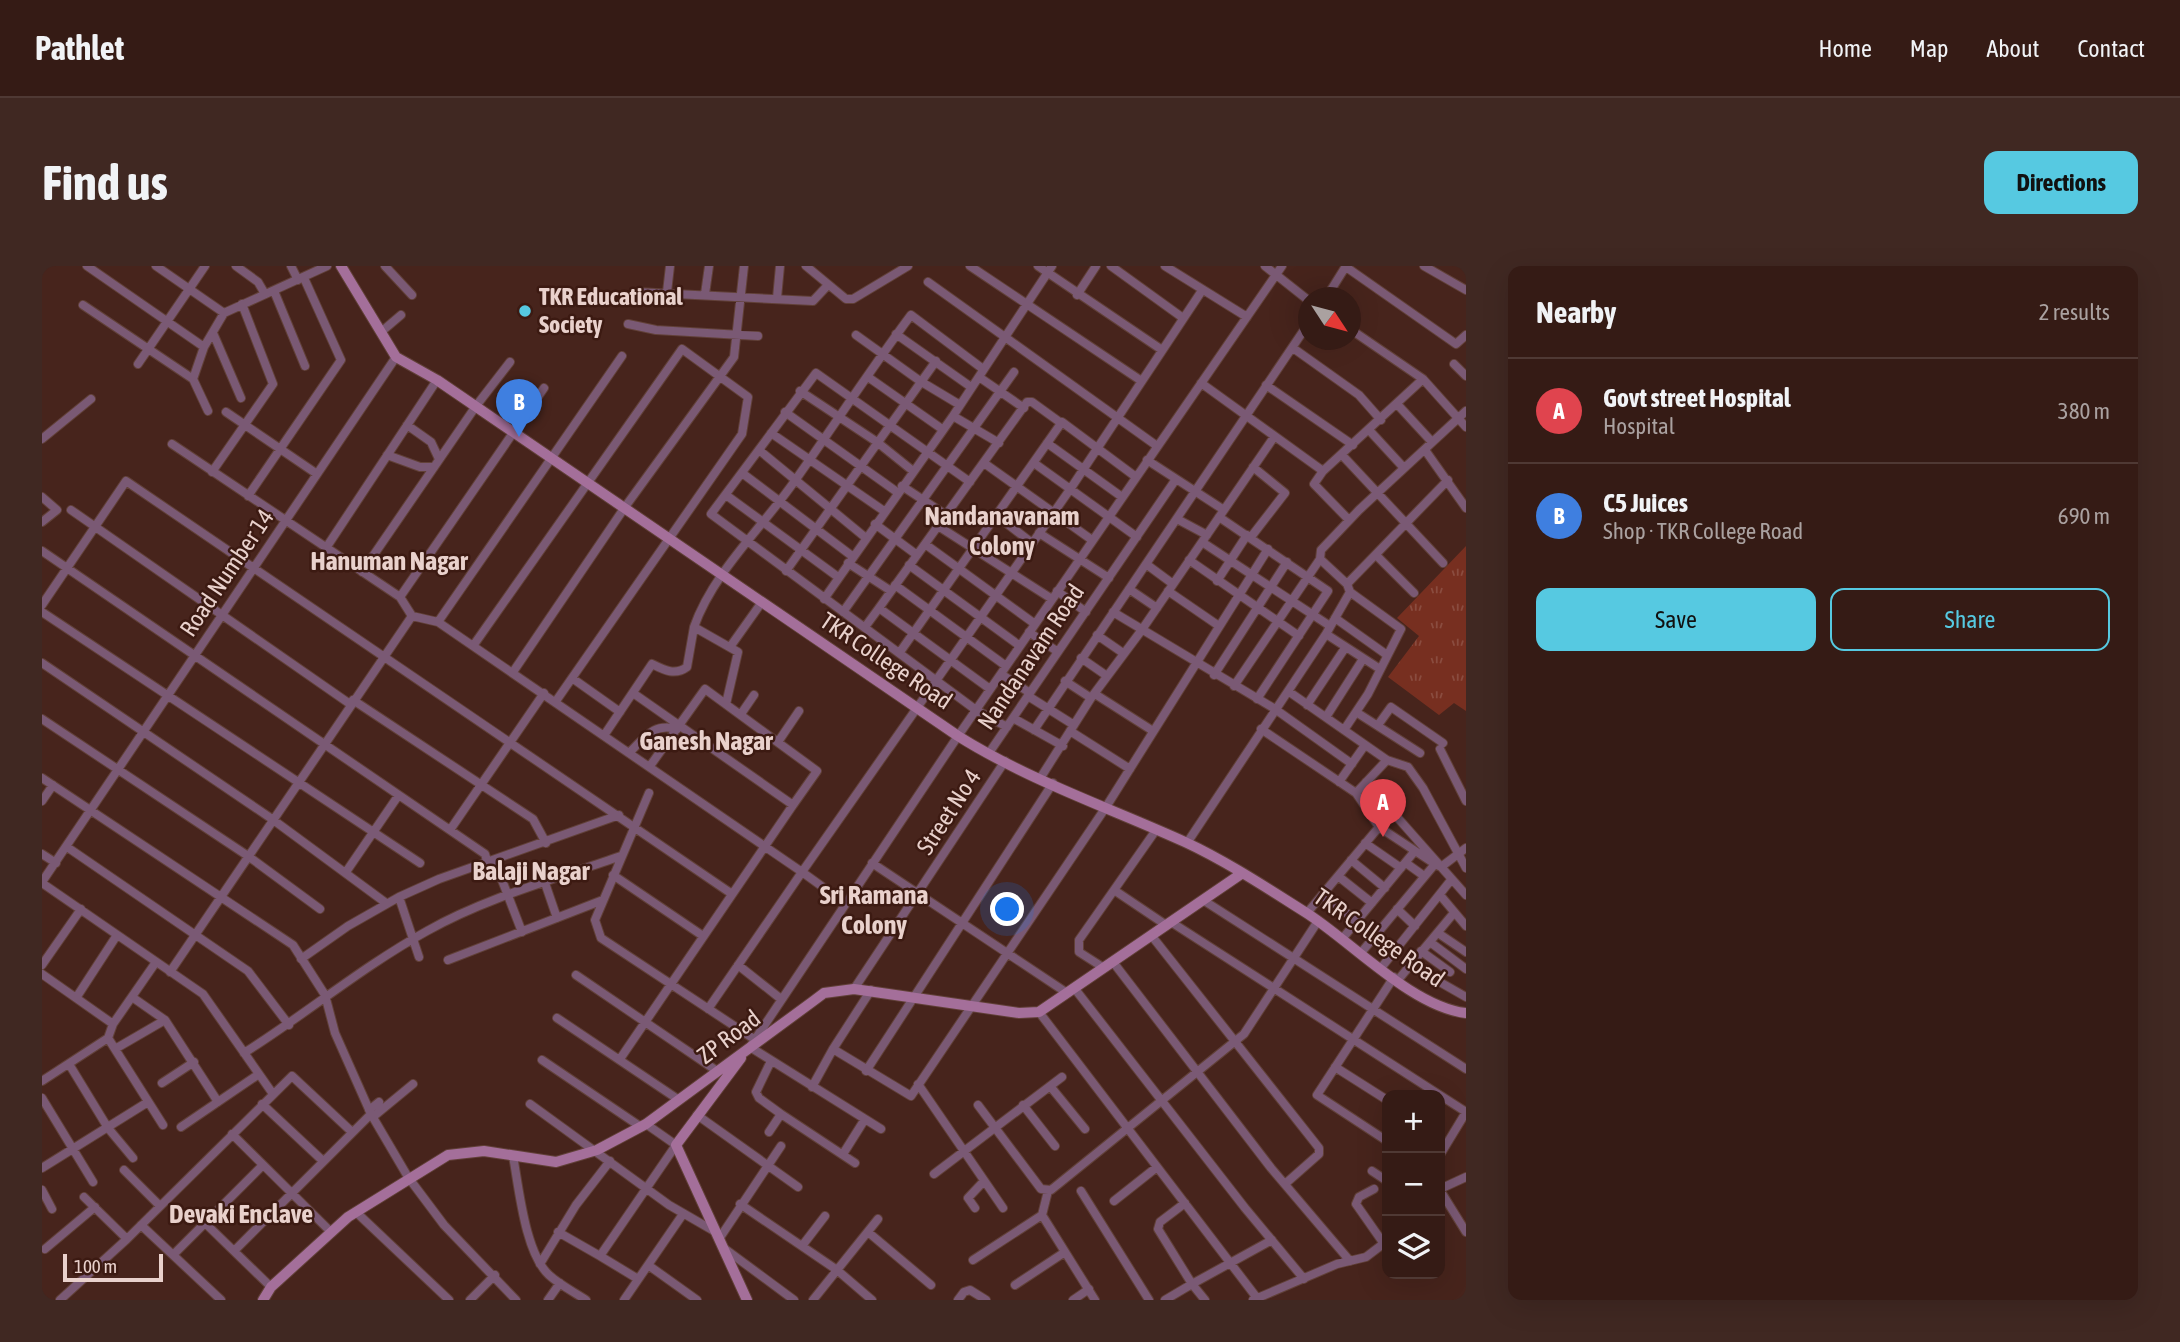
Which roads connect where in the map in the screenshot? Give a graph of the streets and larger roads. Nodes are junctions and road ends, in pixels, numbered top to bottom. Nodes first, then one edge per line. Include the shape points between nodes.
1 (87, 266) edge
2 (156, 266) edge
3 (205, 266) edge
4 (236, 266) edge
5 (291, 266) edge
6 (327, 266) edge
7 (341, 266) edge
8 (385, 266) edge
9 (670, 266) edge
10 (709, 266) edge
11 (744, 266) edge
12 (780, 266) edge
13 (908, 266) edge
14 (970, 266) edge
15 (1038, 266) edge
16 (1096, 266) edge
17 (1111, 266) edge
18 (1165, 266) edge
19 (1265, 266) edge
20 (1282, 266) edge
21 (1346, 266) edge
22 (1424, 266) edge
23 (813, 268) edge
24 (1049, 269) edge
25 (1277, 275) junction
26 (301, 279) junction
27 (928, 282) dead end
28 (828, 285) junction
29 (1333, 287) edge
30 (190, 288) junction
31 (1466, 290) edge
32 (636, 292) dead end
33 (667, 292) junction
34 (1201, 292) junction
35 (1298, 292) edge
36 (270, 293) junction
37 (705, 294) junction
38 (412, 295) dead end
39 (1077, 295) junction
40 (741, 297) junction
41 (777, 298) junction
42 (1026, 301) junction
43 (242, 304) junction
44 (82, 305) dead end
45 (224, 313) junction
46 (401, 315) dead end
47 (1247, 317) junction
48 (1183, 318) junction
49 (167, 321) junction
50 (628, 324) dead end
51 (381, 332) junction
52 (213, 333) junction
53 (896, 334) junction
54 (738, 335) junction
55 (758, 335) dead end
56 (856, 335) dead end
57 (1466, 335) edge
58 (1361, 337) edge
59 (1003, 338) junction
60 (1298, 340) edge
61 (204, 346) junction
62 (1293, 348) junction
63 (149, 349) junction
64 (1162, 350) junction
65 (882, 354) junction
66 (622, 356) dead end
67 (396, 357) junction
68 (936, 360) junction
69 (510, 362) dead end
70 (1454, 364) dead end
71 (138, 365) dead end
72 (305, 366) dead end
73 (1014, 372) dead end
74 (981, 373) junction
75 (719, 376) junction
76 (1466, 376) edge
77 (868, 377) junction
78 (193, 379) junction
79 (1423, 379) junction
80 (437, 380) junction
81 (1140, 380) junction
82 (920, 381) junction
83 (1201, 383) junction
84 (1266, 385) junction
85 (971, 387) junction
86 (544, 388) dead end
87 (800, 391) junction
88 (999, 392) junction
89 (852, 396) junction
90 (241, 398) dead end
91 (91, 399) dead end
92 (906, 402) junction
93 (1397, 404) junction
94 (960, 405) junction
95 (476, 406) junction
96 (1024, 408) junction
97 (208, 411) dead end
98 (226, 412) dead end
99 (785, 412) junction
100 (1463, 414) edge
101 (953, 416) junction
102 (1246, 416) junction
103 (1116, 417) junction
104 (840, 418) junction
105 (1381, 420) junction
106 (1061, 423) junction
107 (245, 424) junction
108 (889, 424) junction
109 (407, 425) junction
110 (1466, 427) edge
111 (974, 428) junction
112 (942, 429) junction
113 (512, 430) junction
114 (1369, 430) junction
115 (771, 433) junction
116 (1274, 437) junction
117 (42, 439) edge
118 (823, 441) junction
119 (877, 442) junction
120 (1432, 442) junction
121 (999, 443) junction
122 (1047, 443) junction
123 (172, 444) dead end
124 (1353, 445) junction
125 (1157, 446) junction
126 (1097, 447) junction
127 (280, 449) junction
128 (759, 450) junction
129 (1425, 450) junction
130 (926, 453) junction
131 (1342, 454) junction
132 (387, 455) junction
133 (550, 456) junction
134 (1147, 460) junction
135 (808, 461) junction
136 (436, 463) junction
137 (984, 463) junction
138 (1034, 463) junction
139 (948, 465) junction
140 (859, 467) junction
141 (1253, 467) junction
142 (1404, 468) junction
143 (914, 471) junction
144 (1323, 471) junction
145 (212, 472) junction
146 (1082, 472) junction
147 (742, 473) junction
148 (317, 474) junction
149 (1136, 477) junction
150 (1176, 479) junction
151 (1448, 480) junction
152 (589, 482) junction
153 (794, 482) junction
154 (970, 482) junction
155 (845, 485) junction
156 (1018, 485) junction
157 (1071, 488) junction
158 (900, 489) junction
159 (1196, 492) junction
160 (1377, 493) junction
161 (726, 495) junction
162 (248, 496) junction
163 (42, 497) edge
164 (1122, 497) junction
165 (923, 500) junction
166 (779, 503) junction
167 (625, 507) junction
168 (831, 507) junction
169 (1466, 508) edge
170 (71, 510) dead end
171 (884, 511) junction
172 (1054, 511) junction
173 (1221, 514) junction
174 (946, 515) junction
175 (996, 515) junction
176 (1108, 517) junction
177 (1177, 519) junction
178 (1349, 520) junction
179 (42, 522) edge
180 (285, 522) junction
181 (764, 523) junction
182 (875, 524) junction
183 (96, 525) junction
184 (1407, 525) junction
185 (938, 526) junction
186 (816, 529) junction
187 (1039, 533) junction
188 (1249, 536) junction
189 (1137, 537) junction
190 (671, 538) junction
191 (866, 538) junction
192 (895, 539) junction
193 (1204, 539) junction
194 (1093, 540) junction
195 (749, 543) junction
196 (1032, 543) junction
197 (925, 544) junction
198 (326, 548) junction
199 (1268, 549) junction
200 (801, 550) junction
201 (974, 550) junction
202 (42, 551) edge
203 (917, 555) junction
204 (1376, 555) junction
205 (1079, 559) junction
206 (1320, 559) junction
207 (850, 560) junction
208 (1189, 560) junction
209 (1231, 560) junction
210 (1287, 562) junction
211 (1443, 563) dead end
212 (1146, 564) junction
213 (909, 565) junction
214 (67, 568) junction
215 (254, 568) junction
216 (959, 569) junction
217 (786, 570) junction
218 (362, 572) junction
219 (1012, 572) junction
220 (723, 574) junction
221 (1252, 574) junction
222 (869, 576) junction
223 (1308, 576) junction
224 (838, 577) junction
225 (1109, 578) junction
226 (1217, 581) junction
227 (1271, 587) junction
228 (893, 588) junction
229 (1171, 588) junction
230 (1349, 588) junction
231 (1129, 589) junction
232 (944, 592) junction
233 (1414, 593) dead end
234 (995, 595) junction
235 (1054, 595) junction
236 (400, 597) junction
237 (1237, 597) junction
238 (824, 599) junction
239 (1292, 601) junction
240 (762, 602) junction
241 (42, 605) edge
242 (879, 608) junction
243 (1157, 608) junction
244 (1257, 610) junction
245 (930, 611) junction
246 (42, 612) edge
247 (843, 612) junction
248 (1086, 612) junction
249 (1113, 612) junction
250 (223, 614) junction
251 (1312, 615) junction
252 (412, 616) junction
253 (979, 618) junction
254 (1335, 618) junction
255 (438, 622) junction
256 (1277, 623) junction
257 (1035, 624) junction
258 (1219, 626) junction
259 (694, 627) junction
260 (865, 627) junction
261 (1328, 630) junction
262 (1141, 631) junction
263 (1029, 632) junction
264 (914, 634) junction
265 (1097, 635) junction
266 (966, 636) junction
267 (1298, 636) junction
268 (473, 646) junction
269 (1020, 646) junction
270 (730, 647) junction
271 (1345, 648) junction
272 (900, 652) junction
273 (1058, 652) junction
274 (1123, 653) junction
275 (383, 655) junction
276 (1387, 655) junction
277 (195, 656) junction
278 (1082, 657) junction
279 (1363, 659) junction
280 (951, 660) junction
281 (42, 663) edge
282 (1195, 663) junction
283 (1006, 666) junction
284 (1380, 669) junction
285 (513, 672) junction
286 (1000, 674) junction
287 (1214, 674) junction
288 (1107, 676) junction
289 (572, 678) junction
290 (937, 681) junction
291 (1065, 681) junction
292 (1234, 686) junction
293 (990, 690) junction
294 (1288, 691) junction
295 (544, 693) junction
296 (634, 693) junction
297 (1029, 694) junction
298 (754, 695) dead end
299 (1093, 696) junction
300 (167, 698) junction
301 (1257, 699) junction
302 (556, 701) junction
303 (351, 702) junction
304 (726, 704) junction
305 (1307, 705) junction
306 (916, 707) junction
307 (1047, 708) junction
308 (1275, 709) junction
309 (976, 710) junction
310 (799, 711) dead end
311 (620, 712) junction
312 (1356, 712) junction
313 (741, 714) junction
314 (1013, 718) junction
315 (1326, 718) junction
316 (42, 719) edge
317 (1378, 725) junction
318 (678, 727) junction
319 (1007, 727) junction
320 (1072, 728) junction
321 (1261, 729) junction
322 (1034, 730) junction
323 (1344, 730) junction
324 (144, 732) junction
325 (1153, 732) junction
326 (605, 734) junction
327 (958, 736) junction
328 (511, 741) junction
329 (778, 742) junction
330 (323, 744) junction
331 (1365, 745) junction
332 (1063, 746) junction
333 (630, 752) junction
334 (989, 753) junction
335 (1420, 753) dead end
336 (1387, 760) junction
337 (1005, 761) junction
338 (1352, 764) junction
339 (650, 766) junction
340 (1130, 769) junction
341 (118, 771) junction
342 (1041, 777) junction
343 (42, 778) edge
344 (297, 782) junction
345 (1339, 782) junction
346 (1366, 782) junction
347 (1053, 783) junction
348 (53, 785) junction
349 (481, 787) junction
350 (649, 793) dead end
351 (1356, 793) junction
352 (398, 796) junction
353 (42, 801) edge
354 (1466, 801) edge
355 (793, 805) junction
356 (1106, 807) junction
357 (91, 811) junction
358 (620, 816) junction
359 (272, 820) junction
360 (633, 825) junction
361 (1379, 827) junction
362 (450, 830) junction
363 (1156, 830) junction
364 (375, 831) junction
365 (546, 843) junction
366 (1187, 843) junction
367 (1365, 843) junction
368 (67, 846) junction
369 (765, 846) junction
370 (1466, 848) edge
371 (1414, 852) junction
372 (1458, 853) junction
373 (42, 854) edge
374 (248, 856) junction
375 (621, 856) junction
376 (1351, 860) junction
377 (56, 863) junction
378 (420, 863) dead end
379 (492, 863) junction
380 (873, 863) junction
381 (1403, 865) junction
382 (1438, 865) junction
383 (1466, 868) edge
384 (346, 872) junction
385 (802, 872) junction
386 (1241, 874) junction
387 (613, 875) junction
388 (1338, 876) junction
389 (1424, 876) junction
390 (1451, 880) junction
391 (42, 883) edge
392 (545, 883) junction
393 (1385, 888) junction
394 (1114, 890) junction
395 (919, 893) junction
396 (732, 894) junction
397 (1322, 895) junction
398 (1440, 895) junction
399 (1466, 895) edge
400 (222, 896) junction
401 (508, 896) junction
402 (398, 897) junction
403 (603, 900) junction
404 (1203, 900) junction
405 (386, 903) junction
406 (845, 903) junction
407 (1372, 903) junction
408 (81, 909) junction
409 (320, 909) dead end
410 (1397, 909) junction
411 (1307, 913) junction
412 (1453, 914) junction
413 (557, 918) junction
414 (963, 921) junction
415 (1318, 921) junction
416 (1357, 921) junction
417 (1168, 924) junction
418 (1415, 926) junction
419 (1466, 926) edge
420 (522, 932) junction
421 (1438, 933) junction
422 (117, 935) junction
423 (195, 935) junction
424 (1151, 935) junction
425 (703, 936) junction
426 (1342, 939) junction
427 (413, 940) junction
428 (1430, 942) junction
429 (1421, 951) junction
430 (1007, 952) junction
431 (1466, 952) edge
432 (1360, 954) junction
433 (419, 957) dead end
434 (301, 958) junction
435 (1292, 959) junction
436 (448, 960) dead end
437 (156, 962) junction
438 (42, 965) edge
439 (738, 965) junction
440 (1108, 965) junction
441 (1410, 965) junction
442 (1381, 968) junction
443 (1466, 969) edge
444 (170, 971) junction
445 (1450, 972) dead end
446 (42, 974) edge
447 (576, 975) dead end
448 (1396, 979) junction
449 (671, 984) junction
450 (1273, 987) junction
451 (854, 989) junction
452 (871, 990) junction
453 (1071, 991) junction
454 (325, 995) junction
455 (914, 996) junction
456 (132, 997) junction
457 (1466, 997) edge
458 (76, 998) junction
459 (781, 999) junction
460 (973, 1004) junction
461 (708, 1009) junction
462 (1374, 1009) junction
463 (1039, 1012) junction
464 (1466, 1013) edge
465 (557, 1018) dead end
466 (165, 1020) junction
467 (645, 1021) junction
468 (113, 1024) junction
469 (289, 1025) junction
470 (108, 1038) junction
471 (1354, 1038) junction
472 (752, 1043) junction
473 (1234, 1044) junction
474 (116, 1049) junction
475 (833, 1049) junction
476 (244, 1053) junction
477 (620, 1059) junction
478 (542, 1060) dead end
479 (771, 1061) junction
480 (194, 1062) junction
481 (69, 1064) junction
482 (1335, 1066) junction
483 (1466, 1069) edge
484 (717, 1071) junction
485 (866, 1071) junction
486 (1198, 1072) junction
487 (259, 1074) junction
488 (1062, 1077) dead end
489 (42, 1081) edge
490 (162, 1083) dead end
491 (413, 1084) dead end
492 (918, 1084) junction
493 (1050, 1086) junction
494 (812, 1087) junction
495 (273, 1094) junction
496 (1382, 1097) edge
497 (42, 1098) edge
498 (679, 1100) junction
499 (1162, 1101) junction
500 (148, 1102) junction
501 (218, 1102) junction
502 (379, 1102) dead end
503 (262, 1104) junction
504 (530, 1104) dead end
505 (978, 1105) dead end
506 (1023, 1105) junction
507 (1466, 1112) edge
508 (371, 1114) junction
509 (780, 1114) junction
510 (697, 1115) junction
511 (865, 1119) junction
512 (163, 1125) dead end
513 (643, 1125) junction
514 (181, 1127) dead end
515 (994, 1127) junction
516 (107, 1128) junction
517 (1128, 1128) junction
518 (881, 1129) dead end
519 (1085, 1129) dead end
520 (352, 1132) junction
521 (769, 1132) dead end
522 (232, 1133) junction
523 (1382, 1138) edge
524 (1445, 1138) edge
525 (676, 1145) junction
526 (781, 1146) dead end
527 (1055, 1146) dead end
528 (72, 1150) junction
529 (597, 1150) junction
530 (963, 1151) junction
531 (843, 1154) junction
532 (513, 1156) junction
533 (133, 1158) dead end
534 (323, 1161) junction
535 (610, 1161) junction
536 (855, 1163) dead end
537 (263, 1165) junction
538 (768, 1165) junction
539 (1157, 1167) junction
540 (42, 1168) edge
541 (124, 1170) dead end
542 (1372, 1171) dead end
543 (934, 1174) dead end
544 (408, 1177) junction
545 (1466, 1177) edge
546 (1382, 1178) edge
547 (984, 1181) junction
548 (93, 1182) dead end
549 (1285, 1184) junction
550 (646, 1187) junction
551 (798, 1187) dead end
552 (1445, 1187) edge
553 (1374, 1189) dead end
554 (42, 1190) edge
555 (1048, 1191) junction
556 (1082, 1191) dead end
557 (292, 1194) junction
558 (84, 1197) dead end
559 (1445, 1197) edge
560 (1114, 1200) dead end
561 (1185, 1203) junction
562 (740, 1204) junction
563 (160, 1206) junction
564 (95, 1207) junction
565 (975, 1208) dead end
566 (1003, 1208) dead end
567 (52, 1209) dead end
568 (356, 1212) junction
569 (683, 1214) junction
570 (1042, 1215) junction
571 (825, 1216) dead end
572 (878, 1219) dead end
573 (205, 1223) junction
574 (141, 1224) junction
575 (331, 1232) junction
576 (558, 1232) junction
577 (868, 1232) junction
578 (1466, 1233) edge
579 (716, 1235) junction
580 (1382, 1237) edge
581 (127, 1239) junction
582 (1272, 1241) junction
583 (1382, 1245) edge
584 (802, 1246) junction
585 (725, 1249) junction
586 (45, 1250) dead end
587 (234, 1251) junction
588 (1065, 1252) junction
589 (173, 1255) junction
590 (600, 1255) junction
591 (973, 1260) dead end
592 (1350, 1261) junction
593 (540, 1264) junction
594 (1231, 1264) junction
595 (648, 1265) junction
596 (837, 1270) junction
597 (495, 1275) junction
598 (638, 1279) junction
599 (1304, 1279) junction
600 (561, 1283) junction
601 (1192, 1284) junction
602 (931, 1285) dead end
603 (1014, 1285) dead end
604 (271, 1287) junction
605 (1089, 1289) junction
606 (1255, 1299) edge
607 (60, 1300) edge
608 (220, 1300) edge
609 (263, 1300) edge
610 (449, 1300) edge
611 (470, 1300) edge
612 (516, 1300) edge
613 (548, 1300) edge
614 (586, 1300) edge
615 (624, 1300) edge
616 (696, 1300) edge
617 (747, 1300) edge
618 (794, 1300) edge
619 (813, 1300) edge
620 (872, 1300) edge
621 (958, 1300) edge
622 (986, 1300) edge
623 (1073, 1300) edge
624 (1096, 1300) edge
625 (1149, 1300) edge
626 (1165, 1300) edge
627 (1205, 1300) edge

1 - 49 street
2 - 30 street
3 - 30 street
4 - 36 street
5 - 26 street
6 - 26 street
7 - 51 street, TKR College Road
8 - 38 street
9 - 33 street
10 - 37 street
11 - 40 street
12 - 41 street
13 - 28 street via 859,298 846,299
14 - 42 street
15 - 24 street
16 - 39 street
17 - 48 street
18 - 34 street
19 - 25 street
20 - 25 street
21 - 29 street
21 - 57 street via 1456,344
22 - 31 street
23 - 28 street
24 - 39 street
24 - 42 street
25 - 35 street
25 - 47 street
26 - 36 street
26 - 127 street via 341,360
27 - 59 street
28 - 41 street via 813,301
30 - 45 street
30 - 49 street
32 - 33 street
33 - 37 street
34 - 47 street
34 - 48 street
36 - 43 street
36 - 72 street
37 - 40 street
39 - 64 street
40 - 41 street
40 - 54 street
42 - 59 street
42 - 81 street
43 - 45 street
43 - 107 street via 273,384
44 - 63 street
45 - 52 street
46 - 51 street
47 - 83 street
48 - 64 street
49 - 61 street
49 - 63 street
50 - 54 street
51 - 67 street, TKR College Road
52 - 61 street
52 - 90 street
53 - 65 street
53 - 68 street
53 - 74 street via 911,315
54 - 55 street
54 - 75 street via 733,357
56 - 65 street
58 - 79 street
59 - 74 street
59 - 103 street
60 - 62 street
61 - 78 street
62 - 84 street
62 - 105 street via 1360,395
63 - 71 street
63 - 78 street
64 - 81 street
65 - 77 street
65 - 82 street
66 - 133 street
67 - 80 street, TKR College Road
67 - 148 street, Road Number 14
68 - 82 street
68 - 85 street
69 - 95 street
70 - 76 street
73 - 88 street
74 - 85 street
74 - 88 street
75 - 152 street via 682,349
75 - 167 street
75 - 190 street via 748,397 741,434
77 - 89 street
77 - 92 street
78 - 97 street
79 - 93 street
79 - 100 street
80 - 95 street, TKR College Road
80 - 109 street
81 - 103 street
82 - 92 street
82 - 94 street
83 - 102 street
83 - 125 street
84 - 102 street
84 - 124 street
85 - 94 street
86 - 113 street
87 - 89 street via 816,373
87 - 99 street
87 - 104 street
88 - 96 street
88 - 111 street
89 - 104 street
89 - 108 street
91 - 117 street
92 - 108 street
92 - 112 street
93 - 105 street
93 - 120 street
94 - 101 street
95 - 113 street, TKR College Road
95 - 136 street
96 - 106 street via 1032,402
96 - 121 street
98 - 107 street
99 - 115 street
99 - 118 street
100 - 110 street
100 - 120 street
101 - 111 street
101 - 112 street
102 - 116 street
102 - 159 street
103 - 125 street
103 - 126 street
104 - 118 street
104 - 119 street
105 - 114 street
106 - 122 street
106 - 126 street
107 - 127 street
107 - 145 street
108 - 119 street
108 - 130 street
109 - 132 street
109 - 136 street via 431,442
111 - 121 street
111 - 139 street
112 - 130 street
113 - 133 street, TKR College Road
113 - 236 street
114 - 124 street
114 - 142 street
115 - 128 street
115 - 135 street
116 - 141 street
116 - 144 street
118 - 135 street
118 - 140 street
119 - 140 street
119 - 143 street
120 - 129 street
121 - 137 street
122 - 138 street
122 - 146 street
123 - 145 street
124 - 131 street
125 - 134 street
126 - 146 street
126 - 149 street
127 - 148 street
127 - 162 street
128 - 147 street
128 - 153 street
129 - 142 street
129 - 151 street
130 - 139 street
130 - 143 street
131 - 144 street
131 - 160 street
132 - 136 street via 420,467
132 - 198 street
133 - 152 street, TKR College Road
133 - 255 street
134 - 149 street
134 - 150 street
135 - 153 street
135 - 155 street
136 - 218 street
137 - 154 street
137 - 156 street
138 - 156 street
138 - 157 street
139 - 154 street
139 - 165 street
140 - 155 street
140 - 158 street
141 - 173 street
141 - 188 street via 1285,493
142 - 160 street
143 - 158 street
144 - 178 street via 1314,484
145 - 162 street
146 - 157 street
146 - 164 street
147 - 161 street
147 - 166 street
148 - 180 street, Road Number 14
149 - 164 street
150 - 159 street
150 - 189 street, Nandanavam Road
151 - 169 street
151 - 184 street
152 - 167 street, TKR College Road
152 - 268 street
153 - 166 street
153 - 168 street
154 - 174 street
155 - 168 street
155 - 171 street
156 - 172 street
156 - 175 street
157 - 172 street
157 - 176 street
158 - 165 street
158 - 171 street
159 - 173 street
159 - 177 street
160 - 178 street
160 - 184 street
161 - 181 street
161 - 195 street via 711,514
162 - 180 street
163 - 179 street via 57,510
164 - 176 street
165 - 174 street
165 - 192 street
166 - 181 street
166 - 186 street
167 - 190 street, TKR College Road
167 - 285 street
168 - 186 street
168 - 191 street
170 - 183 street
171 - 182 street
172 - 187 street
172 - 194 street
173 - 188 street
173 - 193 street
174 - 185 street
175 - 196 street
175 - 201 street
176 - 189 street
176 - 194 street
177 - 193 street
177 - 212 street
178 - 206 street via 1321,550
180 - 198 street
180 - 215 street, Road Number 14
181 - 195 street
181 - 200 street
182 - 191 street
182 - 192 street
183 - 214 street
183 - 215 street via 126,481
183 - 250 street
184 - 204 street
184 - 211 street
185 - 197 street
185 - 201 street
186 - 200 street
186 - 207 street
187 - 196 street
187 - 205 street
188 - 199 street
188 - 209 street
189 - 225 street, Nandanavam Road
190 - 220 street, TKR College Road
190 - 289 street
191 - 207 street
192 - 203 street
192 - 222 street
193 - 208 street
193 - 209 street
194 - 205 street
195 - 217 street
195 - 220 street
196 - 219 street
197 - 203 street
197 - 216 street
198 - 218 street
199 - 210 street
199 - 221 street
200 - 217 street
200 - 224 street
201 - 216 street
201 - 219 street
202 - 214 street
203 - 213 street
204 - 230 street
204 - 233 street
205 - 225 street
205 - 235 street
206 - 223 street
206 - 230 street
207 - 222 street
207 - 224 street
208 - 226 street
208 - 229 street
209 - 221 street
209 - 226 street
210 - 223 street
210 - 227 street
212 - 229 street
212 - 231 street
213 - 228 street
213 - 232 street
214 - 241 street
214 - 277 street
215 - 250 street, Road Number 14
215 - 275 street
216 - 232 street
216 - 234 street
217 - 238 street
218 - 236 street
219 - 234 street
219 - 235 street
220 - 240 street, TKR College Road
220 - 259 street
221 - 227 street
221 - 237 street
222 - 228 street
222 - 247 street
223 - 239 street
223 - 251 street via 1328,592
224 - 238 street
225 - 248 street, Nandanavam Road
226 - 237 street
227 - 239 street
227 - 244 street
228 - 242 street
228 - 245 street
229 - 243 street
229 - 258 street
230 - 254 street
230 - 276 street via 1401,629
231 - 243 street
231 - 249 street
232 - 245 street
232 - 253 street
234 - 253 street
234 - 257 street
235 - 248 street
235 - 257 street
236 - 252 street
237 - 244 street
237 - 258 street
238 - 247 street
239 - 251 street
239 - 256 street
240 - 270 street
240 - 306 street, TKR College Road
242 - 260 street
242 - 264 street
243 - 262 street
244 - 256 street
244 - 287 street
245 - 264 street
245 - 266 street
246 - 300 street
247 - 260 street
248 - 273 street, Nandanavam Road
249 - 262 street
249 - 265 street
250 - 277 street, Road Number 14
250 - 303 street
251 - 261 street
251 - 267 street
252 - 255 street
252 - 275 street
253 - 266 street
253 - 269 street
254 - 261 street
254 - 276 street
255 - 268 street
256 - 267 street
256 - 292 street
257 - 263 street
258 - 282 street
259 - 270 street
259 - 296 street via 687,667 681,672 669,671 652,664
260 - 272 street
261 - 271 street
261 - 294 street
262 - 274 street
262 - 282 street
263 - 269 street
263 - 273 street
264 - 272 street
264 - 280 street
265 - 274 street
265 - 278 street
266 - 280 street
266 - 283 street
267 - 301 street
268 - 285 street
269 - 283 street
270 - 304 street via 738,652
271 - 279 street
271 - 305 street
272 - 290 street
273 - 297 street, Nandanavam Road
274 - 288 street
275 - 303 street
275 - 328 street
276 - 284 street
277 - 300 street, Road Number 14
277 - 330 street
278 - 288 street
278 - 291 street
279 - 284 street
279 - 315 street
280 - 290 street
280 - 293 street
281 - 324 street
282 - 287 street
282 - 325 street
283 - 286 street
284 - 312 street
285 - 295 street
286 - 293 street
286 - 297 street
287 - 292 street
288 - 299 street
289 - 302 street
289 - 311 street
290 - 306 street
290 - 309 street
291 - 299 street
291 - 307 street
292 - 301 street
293 - 309 street
294 - 305 street
294 - 308 street
295 - 302 street
295 - 328 street
296 - 311 street
296 - 318 street
297 - 307 street
297 - 314 street, Nandanavam Road
298 - 313 street
299 - 320 street
299 - 325 street
300 - 324 street, Road Number 14
300 - 344 street
301 - 308 street
302 - 326 street
303 - 330 street
303 - 349 street
304 - 313 street
304 - 318 street via 705,689
305 - 315 street
306 - 327 street, TKR College Road
306 - 385 street
307 - 320 street
307 - 322 street
308 - 321 street
308 - 338 street
309 - 319 street
309 - 327 street
310 - 329 street
311 - 326 street
312 - 317 street
312 - 323 street
313 - 329 street
314 - 319 street, Nandanavam Road
314 - 322 street
315 - 323 street
316 - 341 street
317 - 335 street
317 - 354 street via 1391,707 1441,746
318 - 333 street via 656,727
318 - 339 street
318 - 355 street
319 - 334 street, Nandanavam Road
320 - 332 street
320 - 340 street
321 - 345 street
321 - 366 street
322 - 332 street
323 - 331 street
324 - 341 street, Road Number 14
324 - 359 street
325 - 340 street
326 - 333 street
327 - 334 street, TKR College Road
327 - 380 street
328 - 349 street
328 - 358 street
329 - 355 street via 817,771
330 - 344 street
330 - 352 street
331 - 336 street
331 - 338 street
332 - 342 street
333 - 339 street
334 - 337 street, TKR College Road
336 - 346 street
336 - 372 street via 1414,773
337 - 342 street, TKR College Road
337 - 395 street, Street No 4
338 - 345 street
339 - 369 street
340 - 356 street
341 - 357 street, Road Number 14
341 - 374 street
342 - 347 street, TKR College Road
343 - 348 street
344 - 359 street
344 - 364 street
345 - 351 street
346 - 351 street
346 - 382 street
347 - 356 street, TKR College Road
347 - 414 street
348 - 353 street
348 - 357 street
349 - 362 street
349 - 365 street via 533,819
350 - 360 street
351 - 361 street
352 - 362 street
352 - 364 street
355 - 369 street
356 - 363 street, TKR College Road
356 - 430 street
357 - 368 street, Road Number 14
357 - 400 street
358 - 360 street
358 - 365 street
359 - 374 street
359 - 384 street
360 - 375 street
360 - 396 street
361 - 367 street
361 - 371 street
362 - 379 street
363 - 366 street, TKR College Road
363 - 394 street
364 - 378 street
364 - 384 street
365 - 379 street
366 - 386 street, TKR College Road
367 - 376 street
367 - 381 street
368 - 377 street, Road Number 14
368 - 423 street
369 - 385 street
369 - 396 street
370 - 372 street
371 - 381 street
371 - 382 street
372 - 382 street
372 - 383 street
373 - 377 street
374 - 400 street
374 - 409 street
375 - 387 street
375 - 392 street
376 - 388 street
376 - 393 street
377 - 391 street, Road Number 14
379 - 401 street
379 - 402 street
380 - 395 street
380 - 406 street
381 - 389 street
381 - 393 street
382 - 389 street
382 - 390 street
384 - 405 street
385 - 406 street
385 - 439 street
386 - 404 street
386 - 411 street, TKR College Road
387 - 403 street
387 - 425 street
388 - 397 street
388 - 407 street
389 - 410 street
390 - 398 street
390 - 399 street
391 - 408 street
392 - 401 street
392 - 413 street
393 - 407 street
394 - 417 street
394 - 440 street via 1077,946 1079,952
395 - 414 street
395 - 451 street, Street No 4
396 - 425 street
397 - 411 street
397 - 416 street
398 - 412 street
398 - 418 street
400 - 423 street
400 - 434 street via 293,945
401 - 420 street
401 - 427 street
402 - 405 street
402 - 427 street
403 - 413 street
403 - 449 street via 595,920 601,938
404 - 417 street
404 - 435 street
405 - 434 street
406 - 459 street
407 - 416 street
408 - 422 street
408 - 438 street
410 - 418 street
410 - 432 street
411 - 415 street, TKR College Road
412 - 419 street
412 - 421 street
413 - 420 street
414 - 430 street
414 - 455 street
415 - 426 street, TKR College Road
415 - 435 street
416 - 426 street
417 - 424 street
417 - 450 street
418 - 442 street
420 - 436 street
421 - 428 street
421 - 431 street
422 - 437 street
422 - 458 street
423 - 444 street
423 - 469 street via 248,971
424 - 440 street
424 - 473 street
425 - 449 street
426 - 432 street, TKR College Road
427 - 433 street
427 - 454 street
428 - 429 street
428 - 443 street
429 - 441 street
429 - 445 street
430 - 453 street
430 - 460 street
432 - 442 street, TKR College Road
434 - 454 street
435 - 450 street
435 - 462 street
437 - 444 street
437 - 456 street
439 - 459 street
439 - 461 street
440 - 453 street
440 - 486 street
441 - 448 street
441 - 457 street
442 - 448 street, TKR College Road
444 - 476 street via 203,994
446 - 458 street
447 - 467 street
448 - 462 street
448 - 464 street, TKR College Road via 1425,999 1452,1012
449 - 461 street
449 - 467 street
450 - 471 street
450 - 473 street
451 - 452 street, ZP Road
451 - 472 street, ZP Road via 824,993
452 - 455 street, ZP Road
452 - 475 street
453 - 463 street
453 - 499 street
454 - 469 street
454 - 508 street via 335,1033
455 - 460 street, ZP Road
455 - 485 street
456 - 466 street
456 - 468 street
458 - 468 street
459 - 472 street
460 - 463 street, ZP Road
460 - 492 street
461 - 472 street
462 - 471 street
462 - 483 street
463 - 517 street
465 - 477 street
466 - 474 street
466 - 480 street
467 - 477 street
467 - 484 street
468 - 470 street
469 - 476 street
470 - 474 street
470 - 481 street
471 - 482 street
471 - 507 street
472 - 479 street
472 - 484 street, ZP Road
472 - 510 street
473 - 486 street
473 - 549 street via 1319,1148 1319,1154
474 - 500 street
475 - 485 street
475 - 494 street
476 - 487 street
477 - 498 street
478 - 513 street
479 - 494 street
479 - 509 street via 756,1092
480 - 490 street
480 - 501 street
481 - 489 street
481 - 516 street
482 - 496 street
482 - 523 street via 1317,1095
484 - 498 street, ZP Road
485 - 492 street via 911,1096
486 - 499 street
486 - 549 street
487 - 495 street
487 - 501 street
488 - 493 street
491 - 508 street
492 - 530 street
493 - 506 street
493 - 519 street
494 - 511 street
495 - 503 street
495 - 520 street via 292,1076
497 - 528 street
498 - 513 street, ZP Road
499 - 517 street
499 - 582 street
500 - 512 street
500 - 516 street
501 - 514 street
502 - 508 street
503 - 522 street
503 - 534 street
504 - 529 street
505 - 515 street
506 - 515 street
506 - 527 street
507 - 524 street
508 - 520 street
508 - 544 street
509 - 521 street
509 - 531 street
510 - 525 street
510 - 538 street
511 - 518 street
511 - 531 street
513 - 525 street
513 - 529 street, ZP Road
515 - 530 street
515 - 555 street
516 - 528 street
516 - 533 street
517 - 539 street
517 - 555 street
520 - 534 street
522 - 537 street
522 - 563 street
525 - 550 street
525 - 579 street
526 - 538 street
528 - 540 street
528 - 548 street
529 - 532 street, ZP Road via 556,1162
529 - 535 street
530 - 543 street
530 - 547 street
531 - 536 street
532 - 544 street, ZP Road via 457,1153
532 - 593 street
534 - 557 street
535 - 550 street
535 - 576 street
537 - 557 street
537 - 573 street
538 - 551 street
538 - 562 street
539 - 560 street
539 - 561 street
541 - 563 street
542 - 546 street
544 - 568 street, ZP Road
544 - 597 street via 444,1224
545 - 552 street
547 - 565 street via 968,1198
547 - 566 street
549 - 592 street
550 - 569 street
550 - 590 street
553 - 580 street via 1356,1204
554 - 567 street
555 - 570 street
556 - 625 street
557 - 575 street
557 - 587 street
558 - 564 street
559 - 578 street
561 - 594 street
561 - 601 street via 1160,1222 1158,1229
562 - 579 street
562 - 584 street
563 - 574 street
564 - 581 street
564 - 586 street
568 - 575 street, ZP Road
568 - 610 street
569 - 579 street
569 - 595 street
570 - 588 street
570 - 591 street
571 - 584 street
572 - 577 street
573 - 587 street
573 - 589 street
574 - 581 street
574 - 589 street
575 - 604 street, ZP Road
576 - 590 street
576 - 593 street
577 - 596 street
577 - 602 street
579 - 585 street
581 - 607 street
582 - 594 street
582 - 599 street
583 - 592 street via 1366,1257
584 - 596 street
585 - 617 street
585 - 618 street
587 - 604 street
588 - 603 street
588 - 605 street
589 - 608 street
590 - 598 street
592 - 599 street
593 - 600 street
594 - 601 street
594 - 606 street
595 - 598 street
595 - 616 street
596 - 619 street
596 - 620 street
597 - 611 street
597 - 612 street
598 - 615 street
599 - 606 street
600 - 613 street
600 - 614 street
601 - 626 street
601 - 627 street
604 - 609 street, ZP Road
605 - 623 street
605 - 624 street
621 - 622 street via 967,1290

